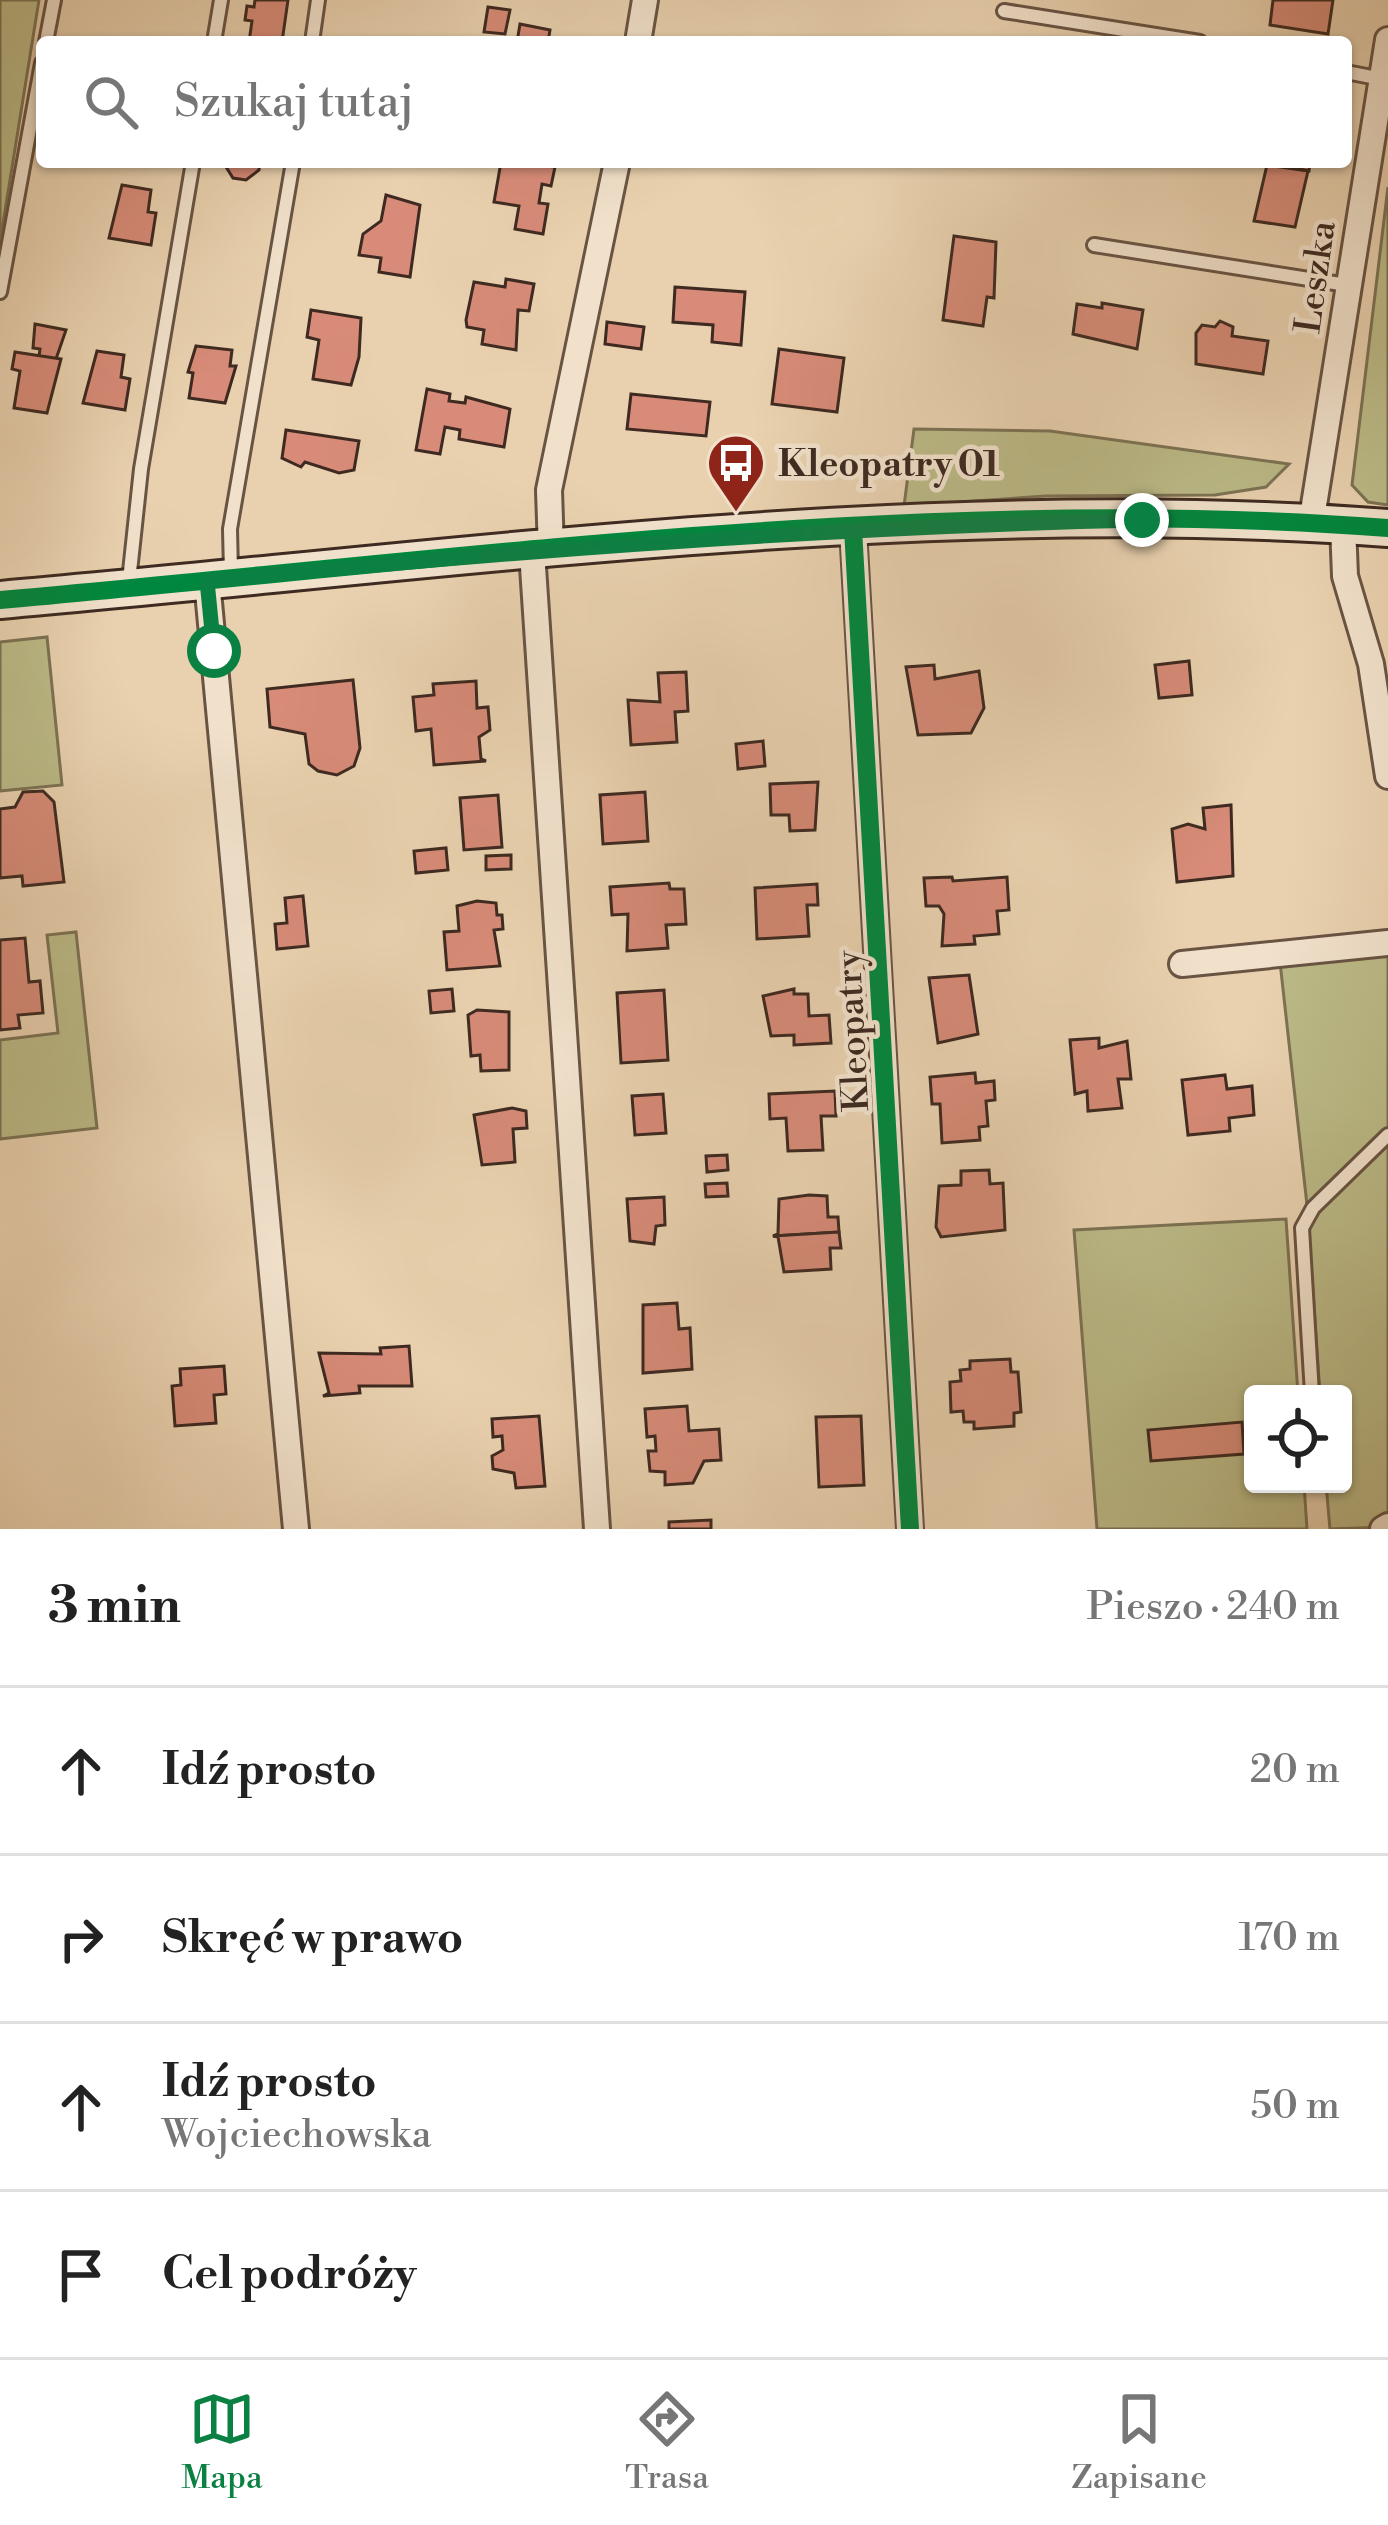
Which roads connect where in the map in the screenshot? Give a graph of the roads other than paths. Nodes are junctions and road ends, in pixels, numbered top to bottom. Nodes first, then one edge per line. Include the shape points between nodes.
1 (54, 0) edge
2 (221, 0) edge
3 (318, 0) edge
4 (645, 0) edge
5 (1004, 11) dead end
6 (47, 36) edge
7 (215, 36) edge
8 (313, 36) edge
9 (639, 36) edge
10 (1162, 36) edge
11 (1388, 40) edge
12 (1352, 73) edge
13 (1385, 80) edge
14 (36, 96) edge
15 (192, 168) edge
16 (291, 168) edge
17 (616, 168) edge
18 (1094, 245) dead end
19 (1347, 285) junction
20 (0, 292) edge
21 (1327, 525) junction
22 (1388, 529) edge
23 (853, 530) junction
24 (541, 551) junction
25 (219, 580) junction
26 (129, 589) junction
27 (0, 600) edge
28 (1388, 776) edge
29 (1388, 943) edge
30 (1182, 964) dead end
31 (1388, 1135) edge
32 (1311, 1385) edge
33 (296, 1529) edge
34 (597, 1529) edge
35 (910, 1529) edge

1 - 6 lane
2 - 7 lane
3 - 8 lane
4 - 9 street
5 - 10 lane
11 - 13 street, Leszka
12 - 13 lane
13 - 19 street, Leszka
14 - 20 lane
15 - 26 lane
16 - 25 lane
17 - 24 street
18 - 19 lane
19 - 21 street, Leszka
21 - 22 street
21 - 23 street via 1142,520
21 - 28 street, Leszka via 1371,664
23 - 24 street
23 - 35 street, Kleopatry
24 - 25 street
24 - 34 street
25 - 26 street
25 - 33 street
26 - 27 street
29 - 30 street
31 - 32 lane via 1312,1208 1302,1228

